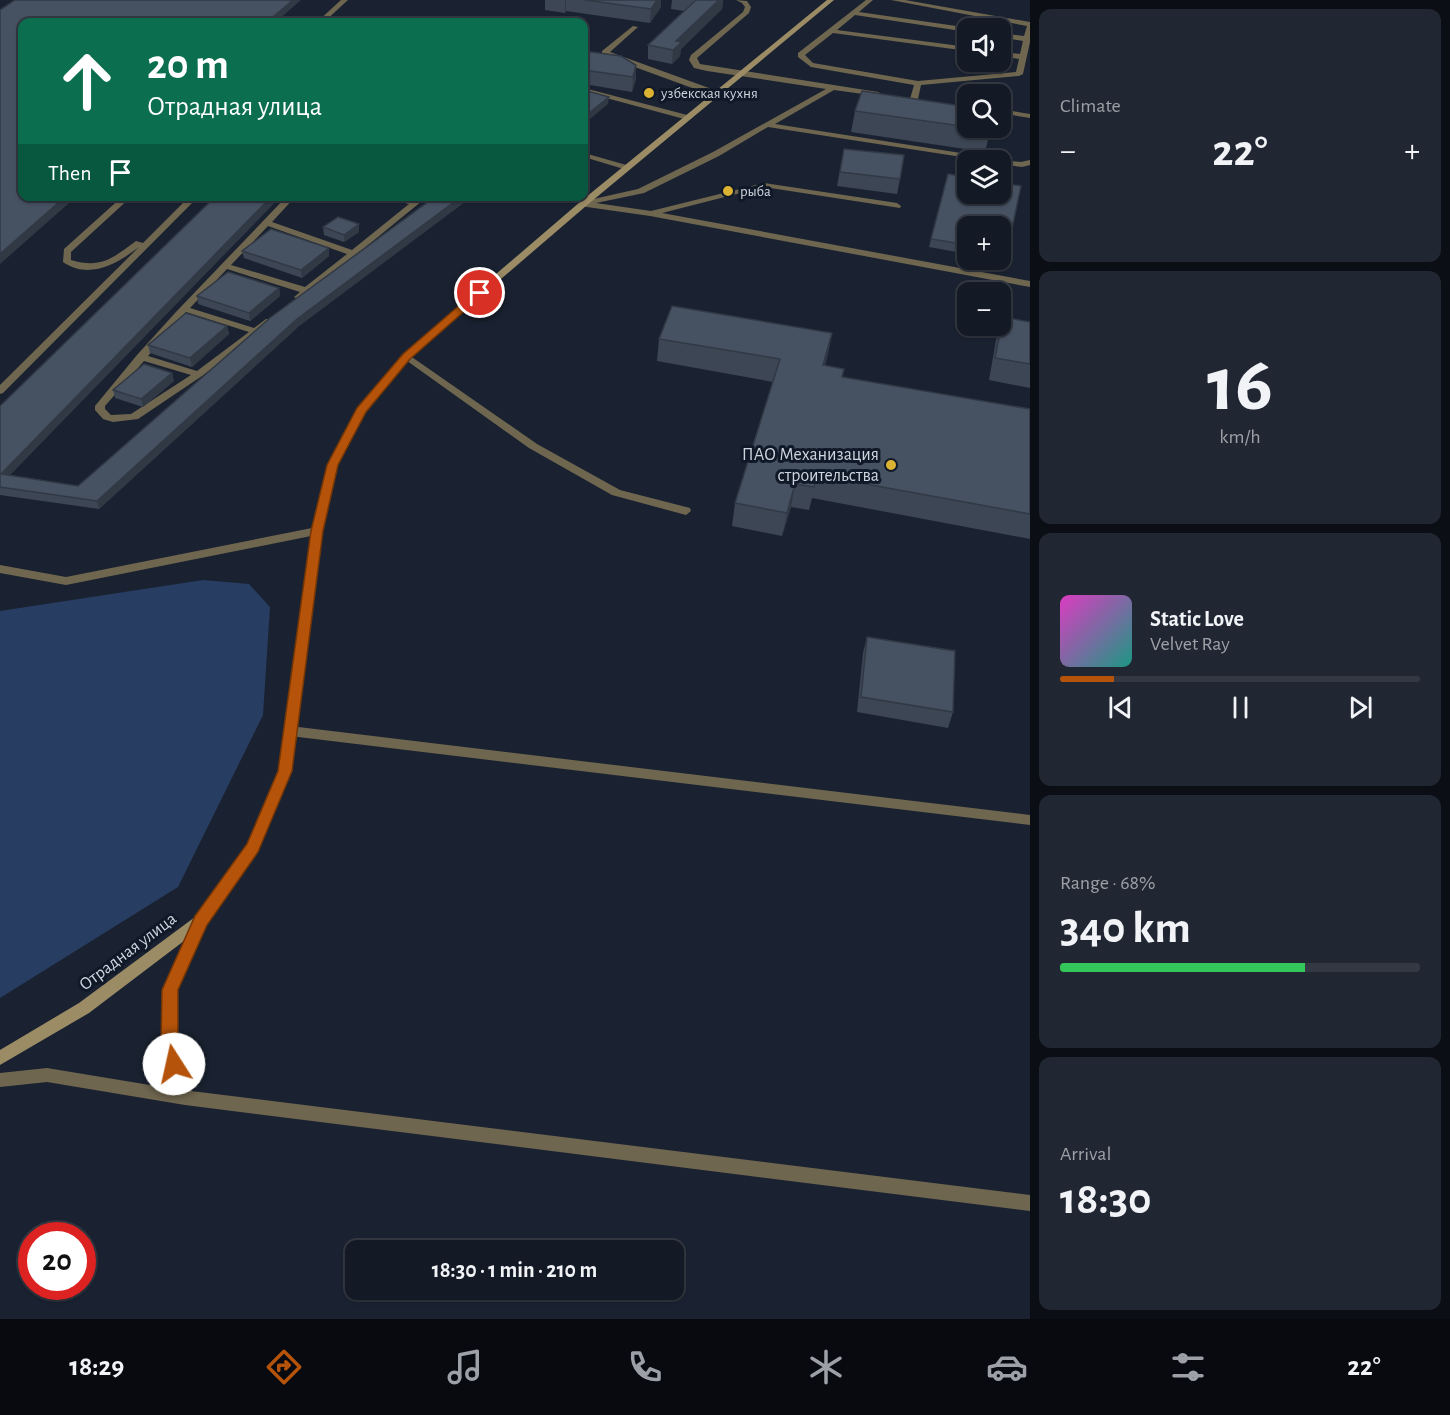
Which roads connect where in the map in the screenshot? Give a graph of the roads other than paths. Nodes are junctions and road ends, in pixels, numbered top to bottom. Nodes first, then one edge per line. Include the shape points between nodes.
1 (345, 0) edge
2 (739, 0) edge
3 (831, 0) edge
4 (870, 0) edge
5 (894, 0) edge
6 (749, 2) edge
7 (854, 13) junction
8 (325, 18) edge
9 (1030, 25) edge
10 (635, 27) dead end
11 (957, 28) edge
12 (831, 31) junction
13 (1011, 37) edge
14 (1027, 39) junction
15 (957, 48) edge
16 (1011, 55) edge
17 (1023, 57) junction
18 (741, 74) junction
19 (918, 83) junction
20 (832, 88) junction
21 (588, 91) edge
22 (717, 94) junction
23 (890, 96) edge
24 (902, 98) edge
25 (914, 99) junction
26 (924, 101) edge
27 (1011, 113) edge
28 (1030, 116) edge
29 (688, 118) junction
30 (768, 125) junction
31 (957, 154) edge
32 (588, 156) edge
33 (1030, 162) edge
34 (1011, 164) edge
35 (627, 168) junction
36 (588, 200) edge
37 (122, 201) edge
38 (190, 201) edge
39 (287, 201) edge
40 (420, 201) edge
41 (587, 201) edge
42 (583, 204) junction
43 (897, 207) dead end
44 (650, 213) junction
45 (170, 222) junction
46 (267, 223) junction
47 (354, 253) junction
48 (226, 266) junction
49 (1030, 284) edge
50 (308, 291) junction
51 (290, 304) edge
52 (184, 309) junction
53 (281, 311) edge
54 (255, 331) junction
55 (406, 356) junction
56 (140, 357) junction
57 (199, 374) junction
58 (0, 390) edge
59 (686, 511) dead end
60 (317, 531) junction
61 (0, 569) edge
62 (290, 731) junction
63 (1030, 820) edge
64 (200, 921) junction
65 (0, 1058) edge
66 (0, 1080) edge
67 (185, 1098) junction
68 (1030, 1203) edge

1 - 8 lane
2 - 6 lane
3 - 18 main road, Отрадная улица
4 - 7 lane
5 - 9 lane
6 - 18 lane via 746,13 693,60 707,69
7 - 11 lane
7 - 12 lane
9 - 14 lane
10 - 22 lane via 605,53
12 - 15 lane
12 - 19 lane via 801,55 811,65
13 - 14 lane
14 - 17 lane
16 - 17 lane
17 - 19 lane via 1019,74
18 - 20 lane
18 - 22 main road, Отрадная улица
19 - 25 lane
20 - 23 lane
20 - 30 lane
21 - 29 lane
22 - 29 main road, Отрадная улица
24 - 25 lane
25 - 26 lane
27 - 28 lane
29 - 35 main road, Отрадная улица
30 - 31 lane
30 - 42 lane via 641,191
32 - 35 lane
33 - 34 lane
35 - 36 main road, Отрадная улица
37 - 45 lane via 67,251 67,262 85,268 110,264
38 - 45 lane
39 - 46 lane
40 - 47 lane
41 - 42 main road, Отрадная улица
42 - 44 lane
42 - 55 main road, Отрадная улица
43 - 44 lane via 764,184
44 - 49 lane
45 - 58 lane
46 - 47 lane
46 - 48 lane
47 - 50 lane
48 - 50 lane
48 - 52 lane
50 - 51 lane
52 - 54 lane
52 - 56 lane
53 - 54 lane
54 - 57 lane
55 - 59 lane via 533,446 616,493
55 - 60 main road, Отрадная улица via 361,411 346,438 333,465
56 - 57 lane
56 - 57 lane via 100,406 106,417 134,417
60 - 61 lane via 66,581
60 - 62 main road, Отрадная улица
62 - 63 lane
62 - 64 main road, Отрадная улица via 285,771 253,847
64 - 65 main road, Отрадная улица via 84,1008
64 - 67 lane via 170,990 169,1046
66 - 67 lane via 47,1075
67 - 68 lane

